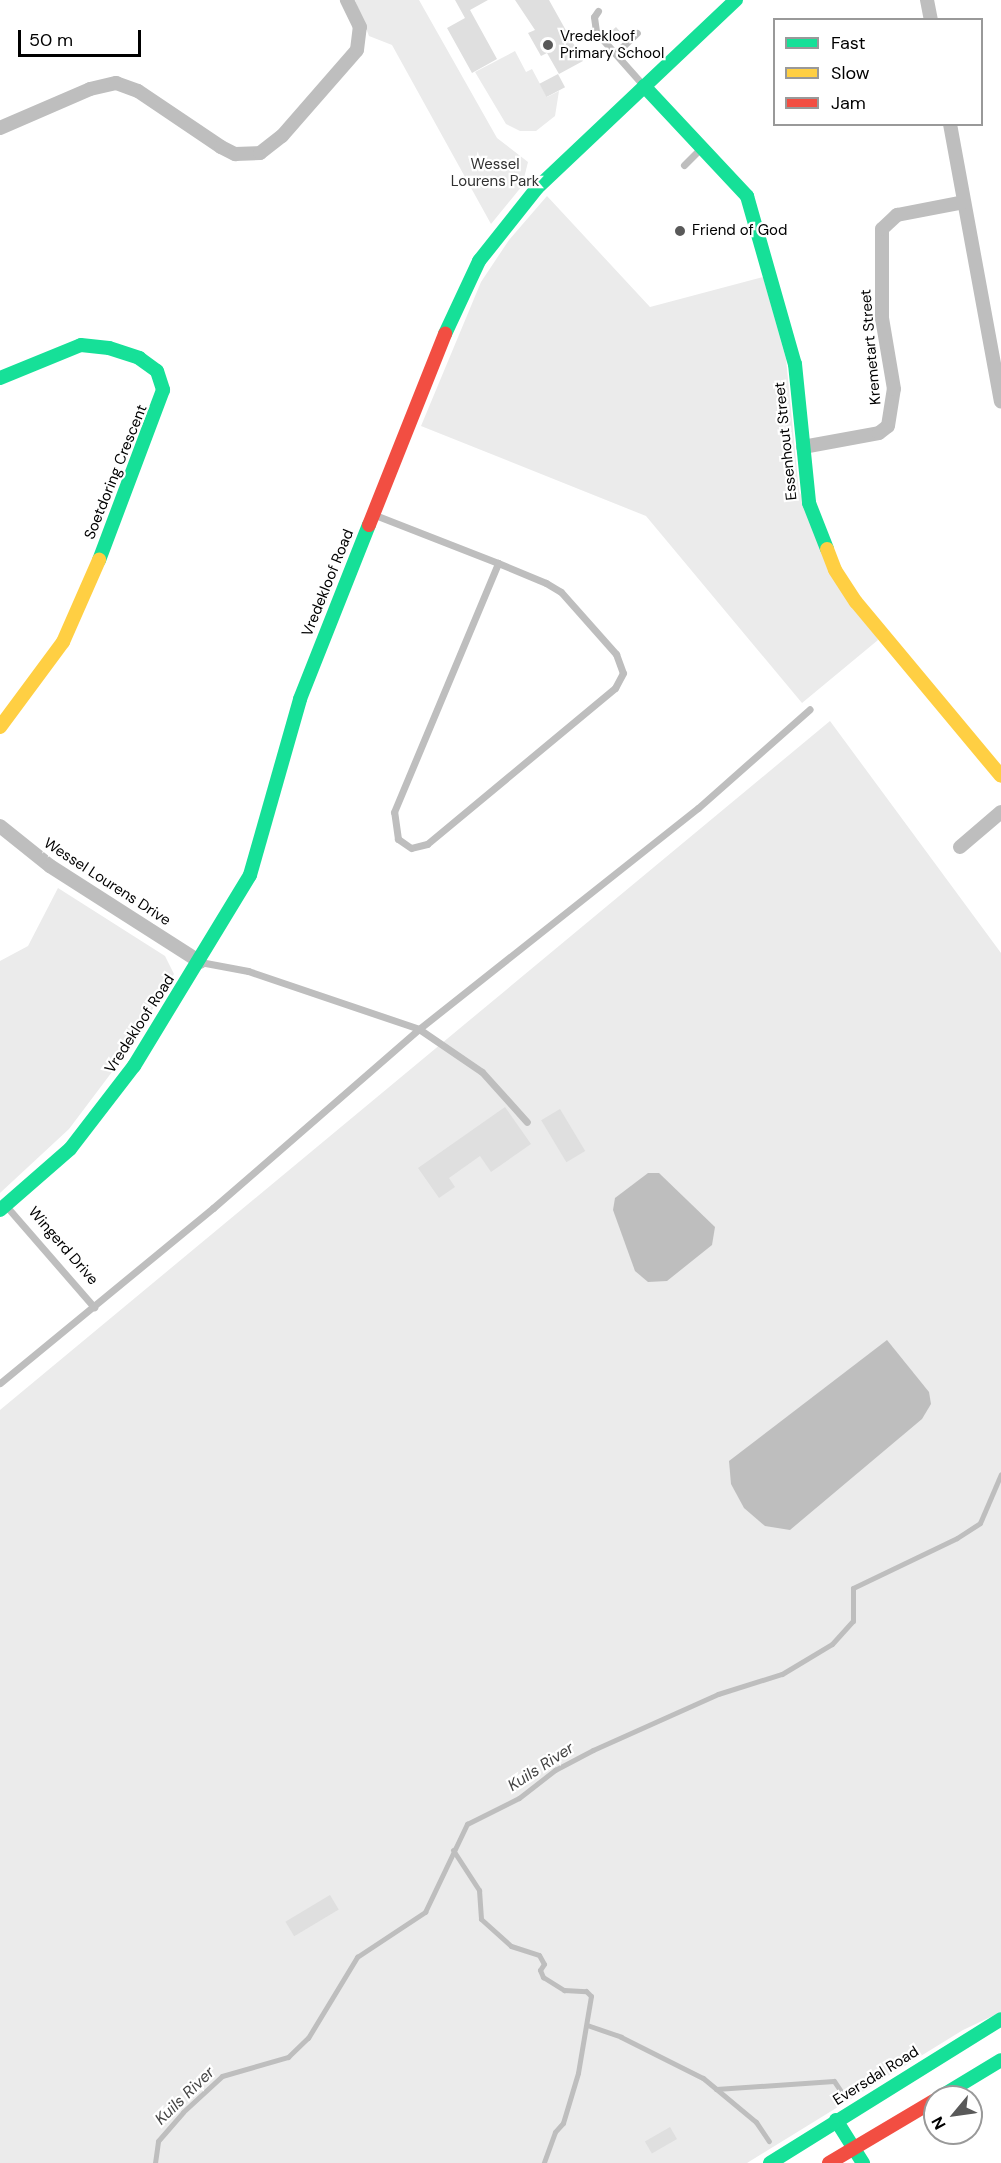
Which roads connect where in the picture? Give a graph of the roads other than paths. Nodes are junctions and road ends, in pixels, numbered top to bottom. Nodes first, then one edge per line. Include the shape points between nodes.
1 (347, 0) edge
2 (736, 0) edge
3 (927, 0) edge
4 (598, 11) dead end
5 (931, 18) edge
6 (637, 33) dead end
7 (616, 53) junction
8 (644, 86) junction
9 (950, 126) edge
10 (0, 128) edge
11 (701, 148) junction
12 (684, 165) dead end
13 (964, 202) junction
14 (0, 378) edge
15 (1001, 401) edge
16 (802, 447) junction
17 (372, 514) junction
18 (498, 563) junction
19 (810, 709) dead end
20 (0, 727) edge
21 (1001, 776) edge
22 (1001, 812) edge
23 (0, 826) edge
24 (960, 847) dead end
25 (200, 962) junction
26 (419, 1029) junction
27 (527, 1122) dead end
28 (3, 1208) edge
29 (94, 1307) junction
30 (0, 1383) edge
31 (1001, 2019) edge
32 (1001, 2060) edge
33 (960, 2085) edge
34 (923, 2107) edge
35 (836, 2120) junction
36 (854, 2149) junction
37 (770, 2163) edge
38 (829, 2163) edge
39 (863, 2163) edge

1 - 10 street via 360,27 357,50 282,136 260,153 235,154 220,147 124,84 90,90
2 - 8 street, Vredekloof Road
3 - 5 street
4 - 7 lane via 594,17 596,32
6 - 7 lane
7 - 8 lane
8 - 11 street, Essenhout Street
8 - 17 street, Vredekloof Road via 520,206 487,248 458,302
9 - 13 street
11 - 12 lane
11 - 16 street, Essenhout Street via 747,196 795,364
13 - 15 street
13 - 16 street, Kremetart Street via 897,215 883,225 882,318 894,389 888,426 879,433
14 - 20 street, Soetdoring Crescent via 81,345 109,348 139,358 157,371 164,390 90,583 63,642
16 - 21 street, Essenhout Street via 809,503 835,570 856,602
17 - 18 lane
17 - 25 street, Vredekloof Road via 300,699 250,875
18 - 18 lane via 561,592 616,654 623,673 615,688 428,844 411,848 394,832 394,812
19 - 26 lane via 698,808
22 - 24 street
23 - 25 street, Wessel Lourens Drive via 50,866
25 - 26 lane via 248,971
25 - 28 street, Vredekloof Road via 134,1066 82,1136 42,1178
26 - 27 lane via 482,1072
26 - 29 lane
28 - 29 lane, Wingerd Drive
29 - 30 lane
31 - 35 street, Eversdal Road
32 - 33 street
34 - 36 street
35 - 36 street
35 - 37 street, Eversdal Road
36 - 38 street
36 - 39 street

